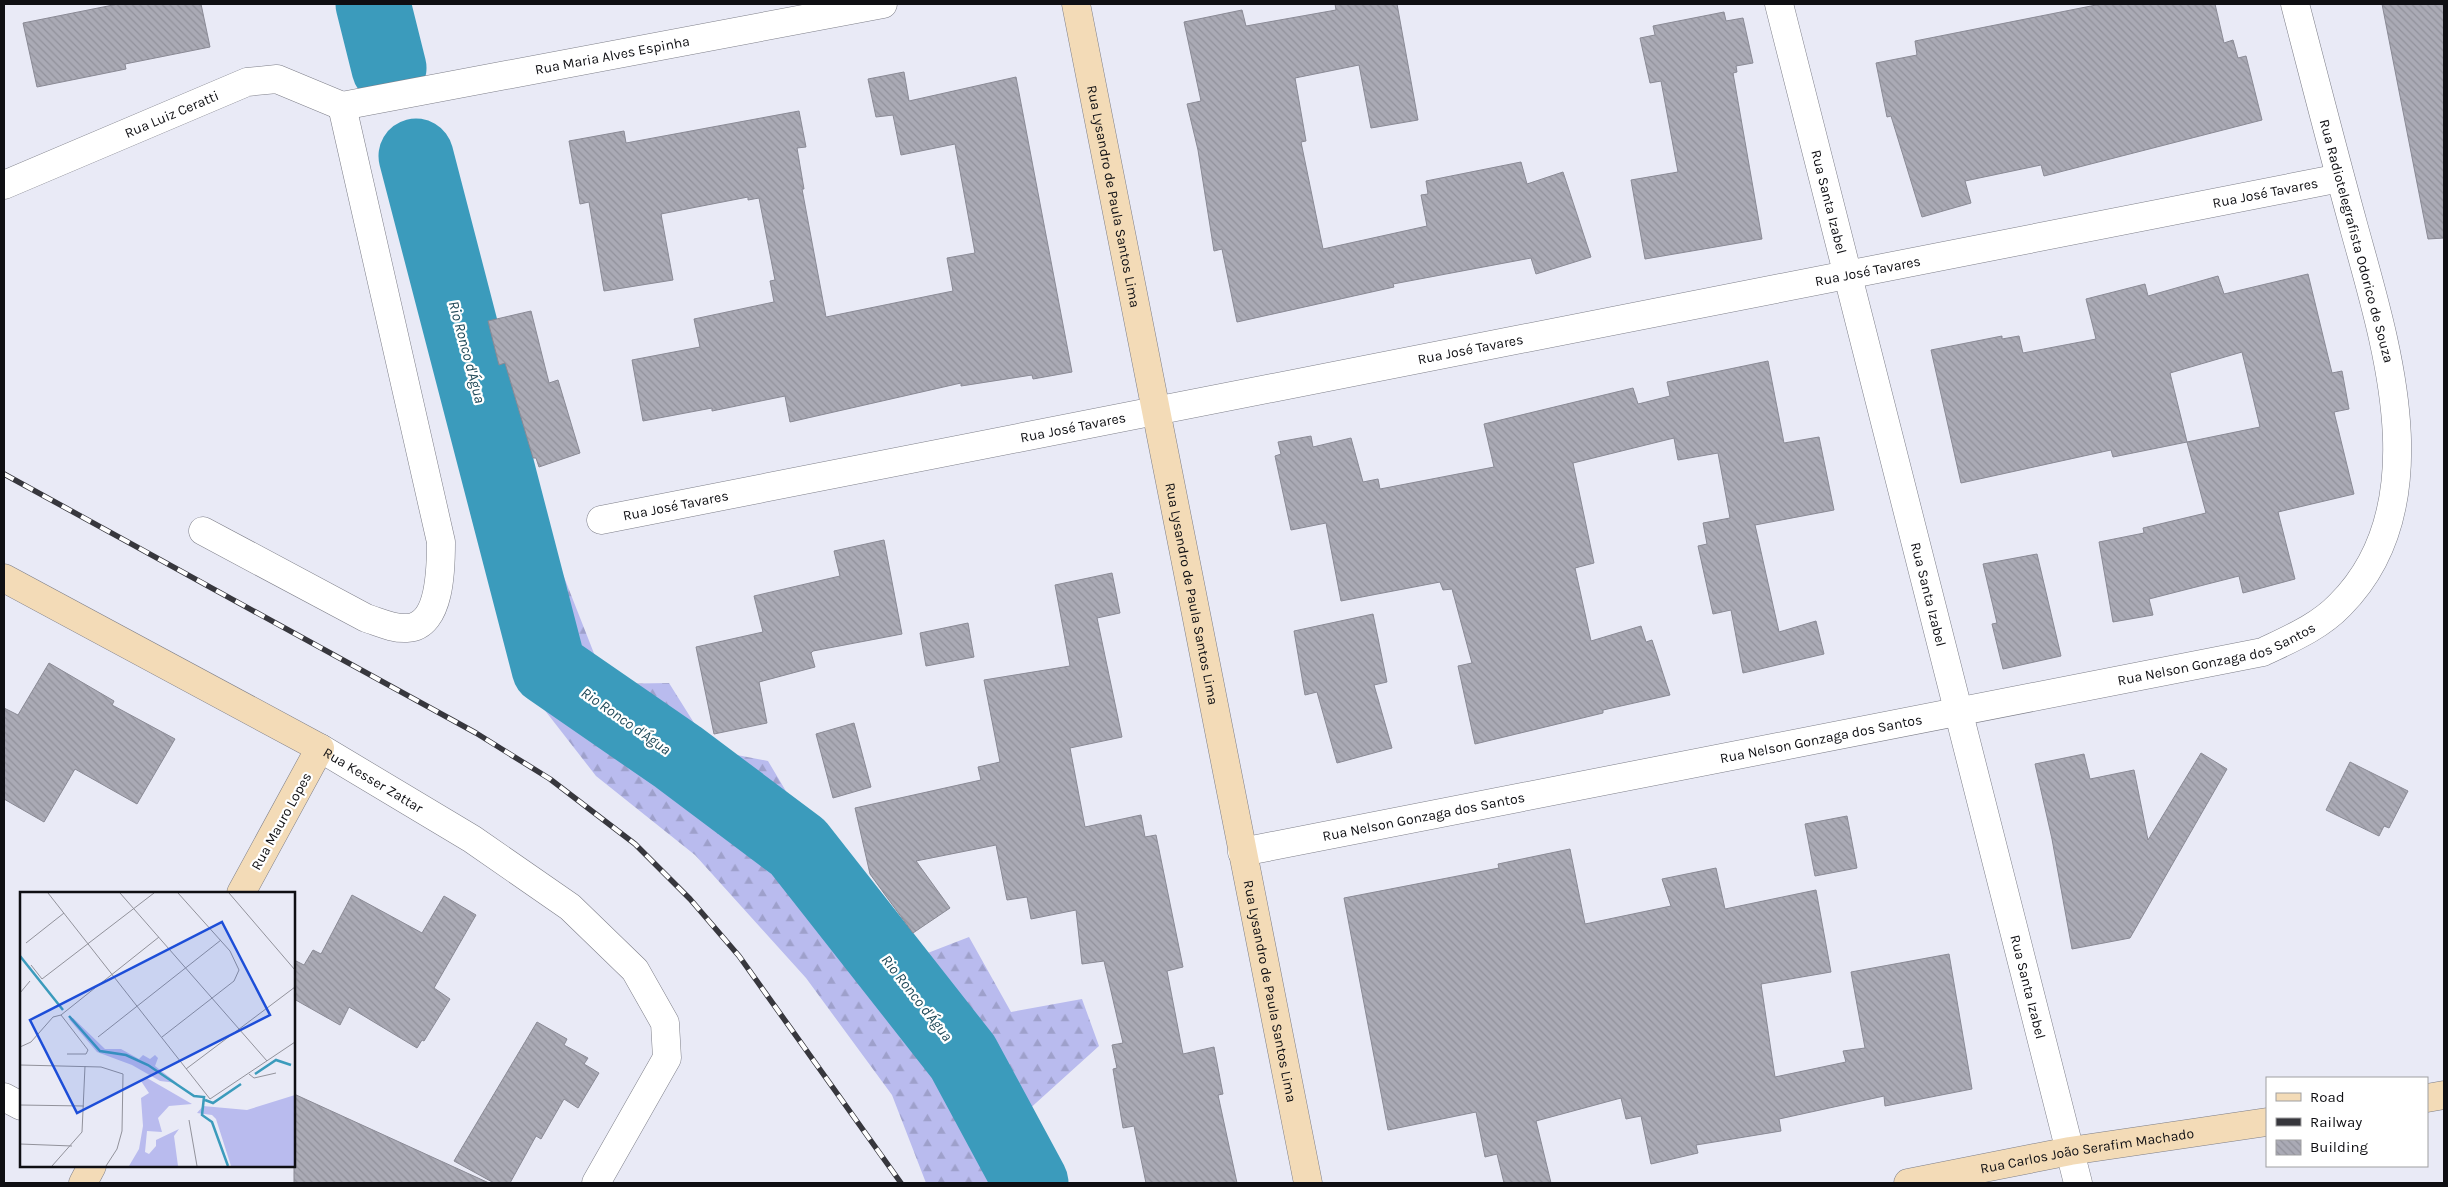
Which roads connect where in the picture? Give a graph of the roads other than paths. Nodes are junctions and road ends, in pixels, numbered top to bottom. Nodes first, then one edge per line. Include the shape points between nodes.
1 (883, 4) edge
2 (1076, 4) edge
3 (1779, 4) edge
4 (2295, 4) edge
5 (342, 106) junction
6 (2340, 178) junction
7 (4, 185) edge
8 (1848, 274) junction
9 (1156, 411) junction
10 (601, 520) dead end
11 (203, 531) dead end
12 (2370, 567) joint
13 (4, 578) edge
14 (1958, 711) junction
15 (320, 748) junction
16 (1242, 852) junction
17 (242, 892) edge
18 (2444, 1095) edge
19 (4, 1097) edge
20 (2428, 1098) edge
21 (20, 1105) edge
22 (2266, 1122) edge
23 (2070, 1151) junction
24 (91, 1167) edge
25 (83, 1183) edge
26 (596, 1183) edge
27 (1308, 1183) edge
28 (1908, 1183) edge
29 (2078, 1183) edge

1 - 5 street, Rua Maria Alves Espinha
2 - 9 street, Rua Lysandro de Paula Santos Lima
3 - 8 street, Rua Santa Izabel
4 - 6 street, Rua Radiotelegrafista Odorico de Souza
5 - 7 street, Rua Luiz Ceratti via 277,78 246,82
5 - 11 street via 441,542 442,573 435,602 424,622 409,629 390,626 366,618
6 - 8 street, Rua José Tavares
6 - 12 street, Rua Radiotelegrafista Odorico de Souza via 2383,334 2394,390 2396,484 2384,533
8 - 9 street, Rua José Tavares
8 - 14 street, Rua Santa Izabel
9 - 10 street, Rua José Tavares
9 - 16 street, Rua Lysandro de Paula Santos Lima
12 - 14 street, Rua Nelson Gonzaga dos Santos via 2340,606 2302,634 2263,652
13 - 15 street, Rua Kesser Zattar
14 - 16 street, Rua Nelson Gonzaga dos Santos
14 - 23 street, Rua Santa Izabel
15 - 17 street, Rua Mauro Lopes
15 - 26 street, Rua Kesser Zattar via 472,839 570,907 635,970 665,1023 667,1058
16 - 27 street, Rua Lysandro de Paula Santos Lima
18 - 20 street
19 - 21 street
22 - 23 street, Rua Carlos João Serafim Machado
23 - 28 street, Rua Carlos João Serafim Machado
23 - 29 street, Rua Santa Izabel
24 - 25 street

